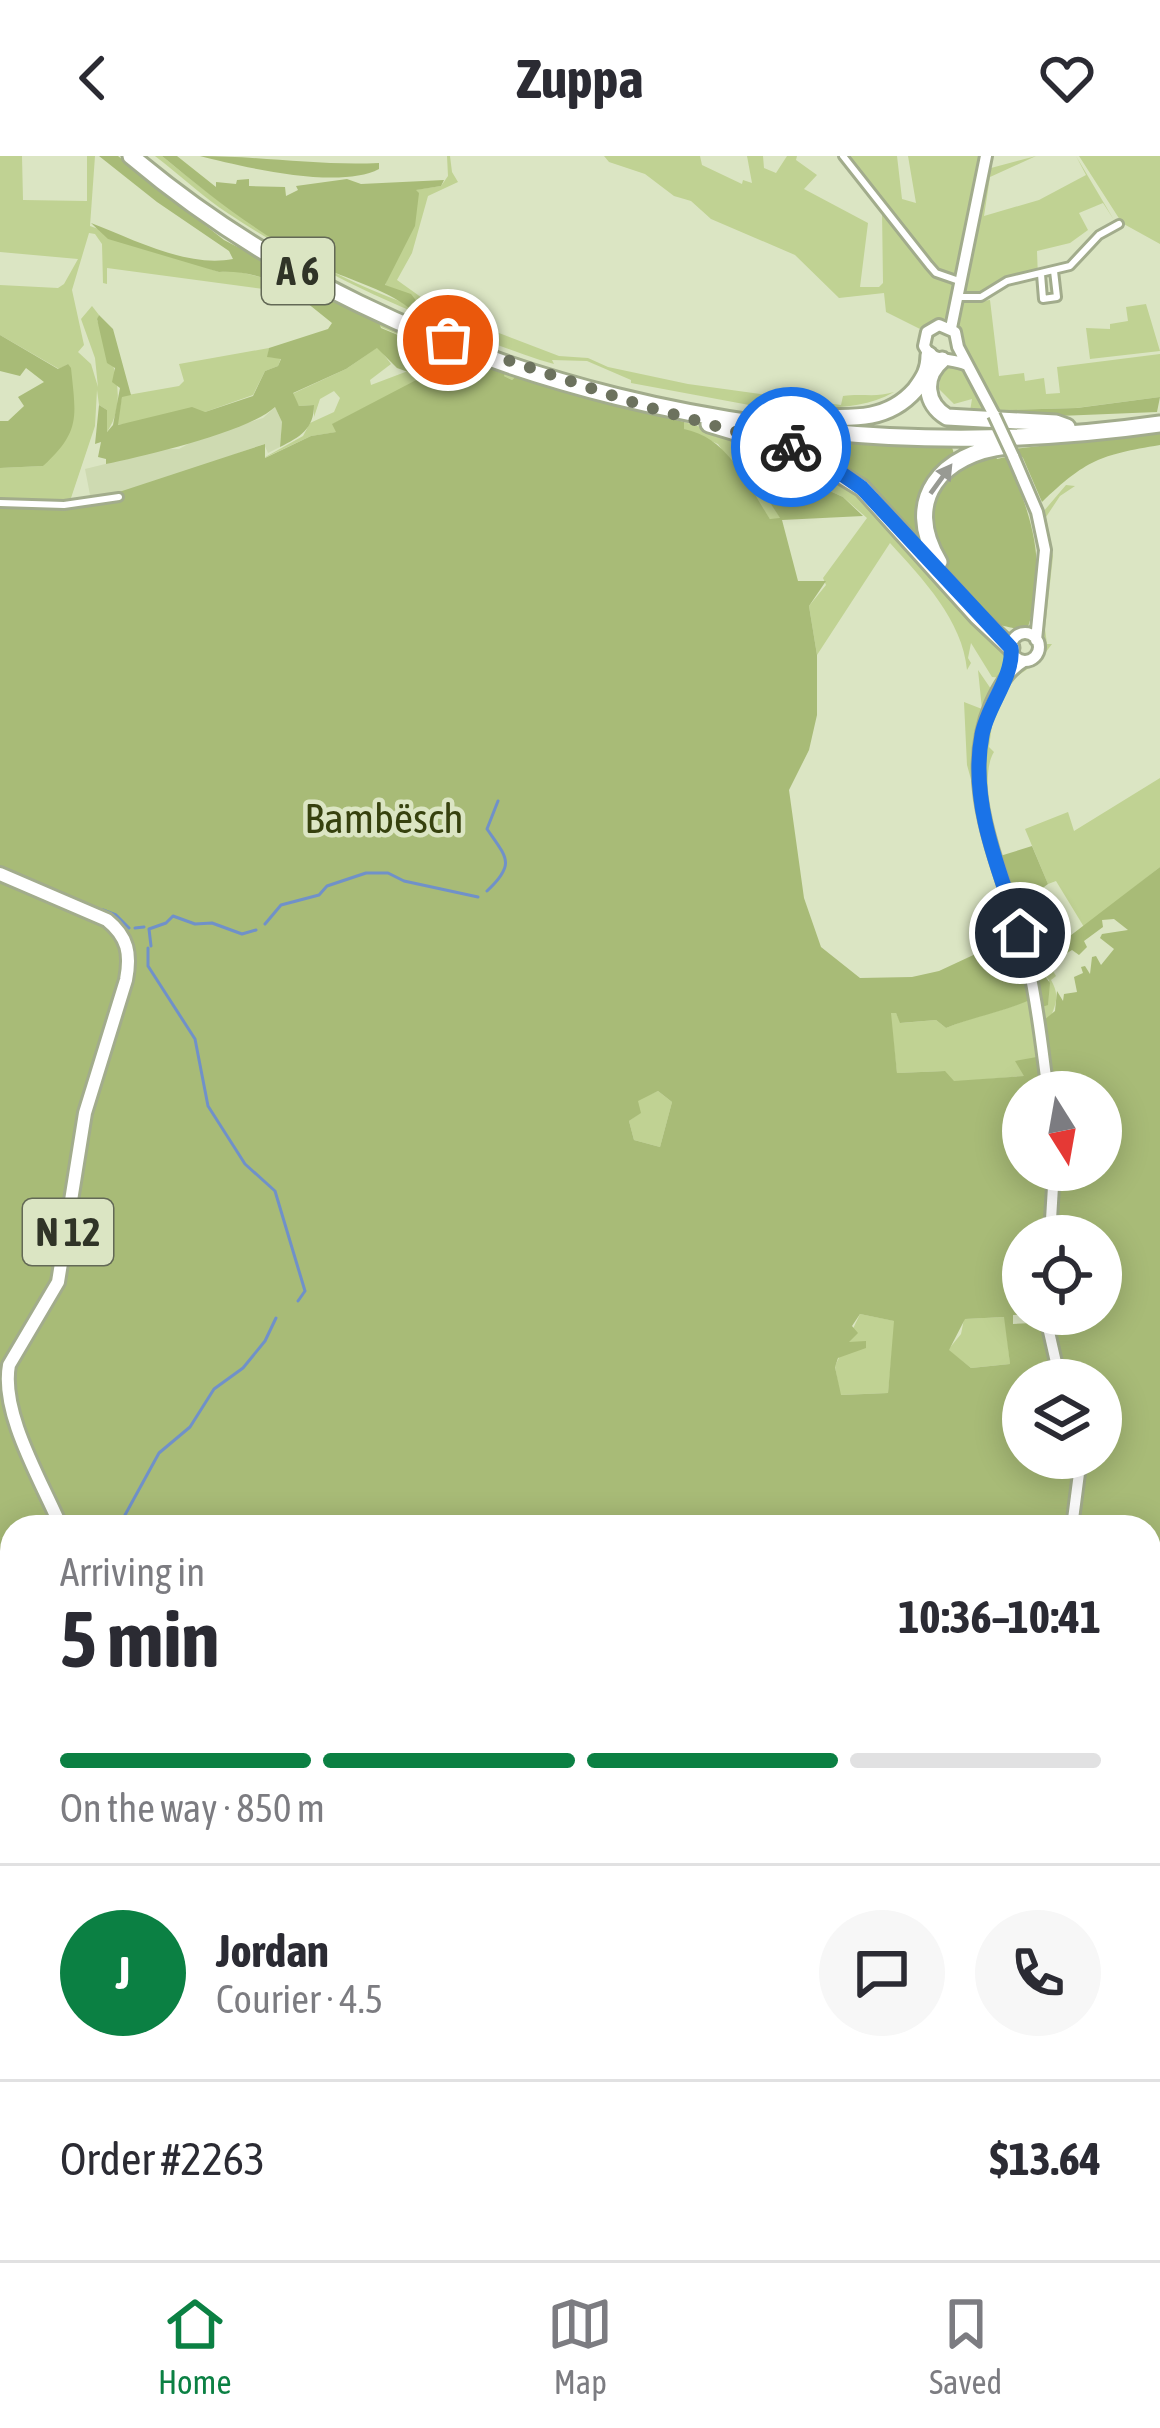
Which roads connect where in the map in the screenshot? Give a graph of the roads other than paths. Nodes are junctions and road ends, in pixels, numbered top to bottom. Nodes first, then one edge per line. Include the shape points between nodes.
1 (131, 156) edge
2 (144, 156) edge
3 (843, 156) edge
4 (986, 156) edge
5 (1118, 224) dead end
6 (1054, 271) junction
7 (1040, 274) junction
8 (963, 282) junction
9 (957, 300) junction
10 (945, 326) junction
11 (945, 355) junction
12 (622, 397) junction
13 (775, 418) junction
14 (1160, 420) edge
15 (1066, 427) junction
16 (1101, 431) junction
17 (119, 497) dead end
18 (0, 503) edge
19 (1021, 645) junction
20 (0, 874) edge
21 (1045, 1071) edge
22 (1078, 1479) edge
23 (56, 1515) edge
24 (1074, 1515) edge

1 - 12 highway, A 6 via 219,223 345,295 488,356
2 - 13 highway, A 6 via 265,244 431,326 621,388
3 - 8 street via 929,266
4 - 8 main road
5 - 6 street
6 - 7 street
6 - 7 street via 1057,297 1043,298
7 - 9 street
8 - 9 main road
9 - 10 main road
10 - 11 main road via 958,337
10 - 11 main road via 925,336
11 - 13 highway, A 6 via 886,411
11 - 15 highway via 928,392 947,417
11 - 19 main road, bridge via 967,364 1037,512 1045,576 1039,614
12 - 16 highway, A 6 via 891,436
12 - 19 highway via 826,463 875,500 977,616
13 - 15 highway, A 6 via 914,430
14 - 15 highway, A 6
14 - 16 highway, A 6
19 -> 16 highway, A 6 via 944,572 927,536 927,501 962,456
17 - 18 street
19 - 21 main road via 985,720 979,788 1028,962
20 - 23 main road, N 12 via 107,920 129,957 85,1113 58,1282 6,1380 12,1414
22 - 24 main road

